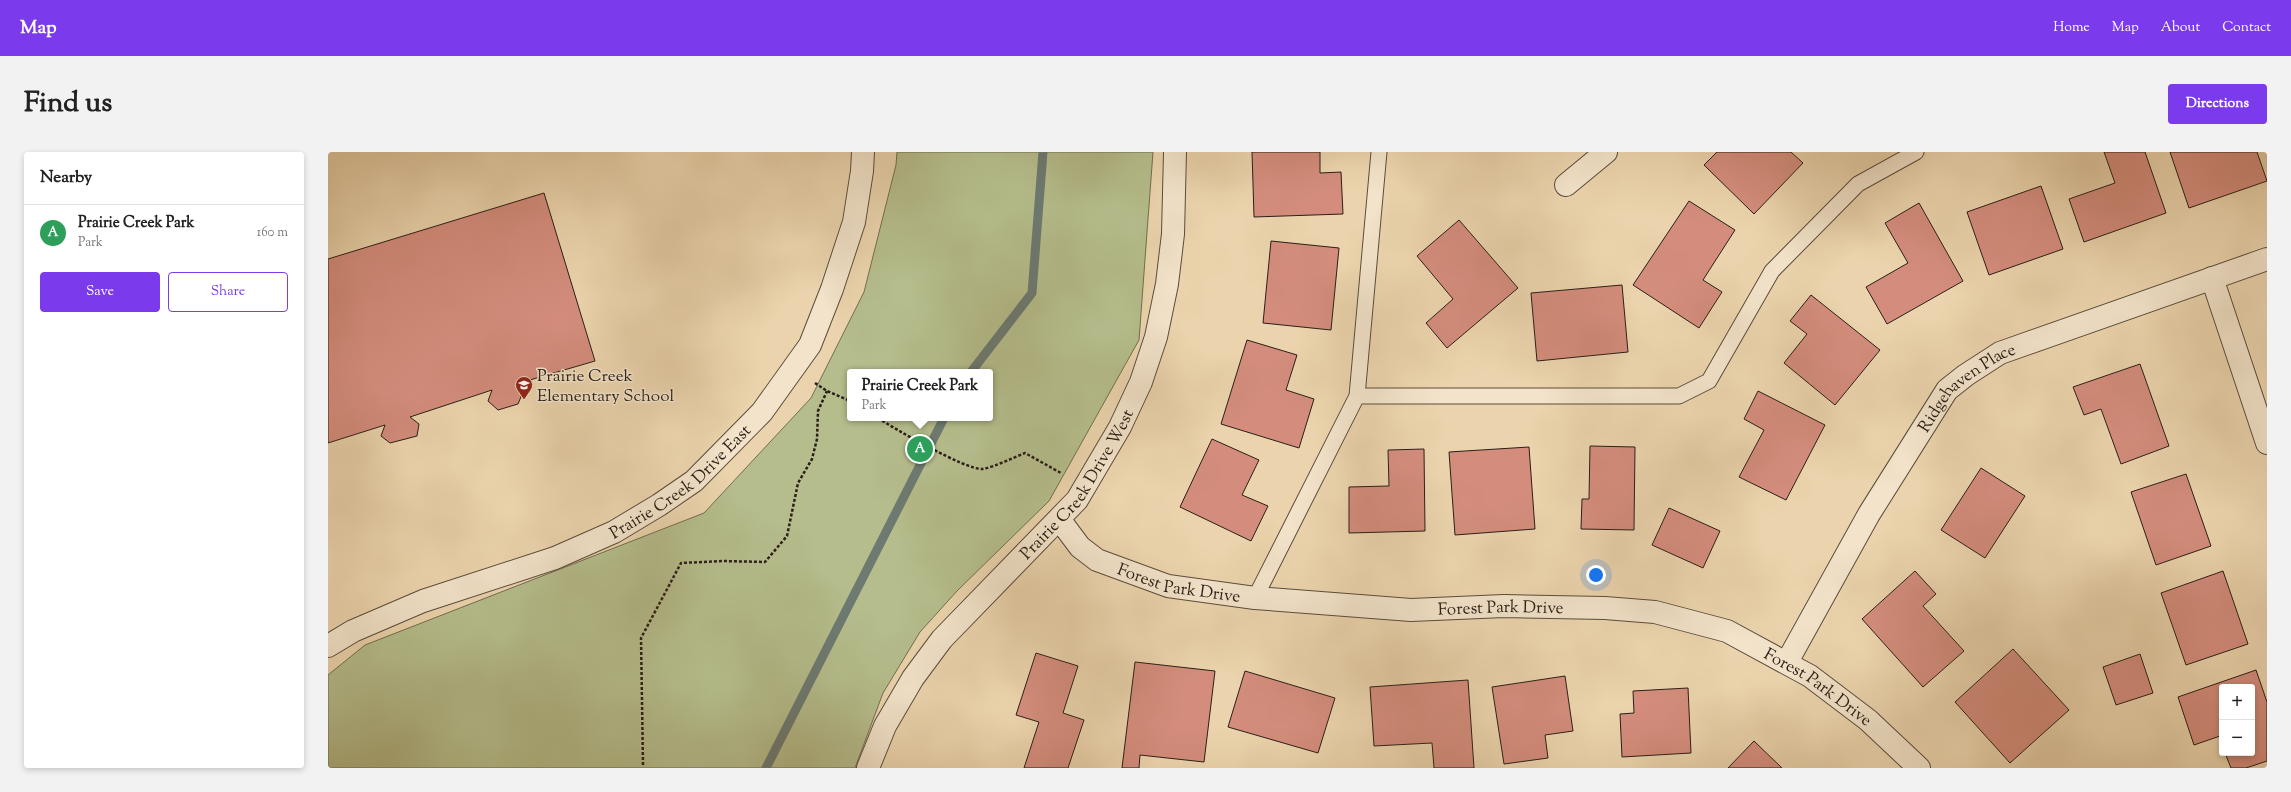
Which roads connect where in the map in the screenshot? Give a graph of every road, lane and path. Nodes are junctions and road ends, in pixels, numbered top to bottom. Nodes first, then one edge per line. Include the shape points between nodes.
1 (863, 152) edge
2 (1175, 152) edge
3 (1379, 152) edge
4 (1606, 152) edge
5 (1916, 152) edge
6 (1566, 185) dead end
7 (2267, 259) edge
8 (2212, 278) junction
9 (793, 368) junction
10 (827, 391) junction
11 (1356, 396) junction
12 (847, 400) edge
13 (882, 421) edge
14 (2267, 443) edge
15 (1061, 473) dead end
16 (1059, 519) junction
17 (1255, 598) junction
18 (328, 646) edge
19 (1787, 662) junction
20 (643, 765) dead end
21 (868, 768) edge
22 (1919, 768) edge

1 - 9 street, Prairie Creek Drive East via 854,222 832,289 810,344
2 - 16 street, Prairie Creek Drive West via 1173,234 1167,284 1156,337 1141,382 1120,427 1077,500
3 - 11 lane
4 - 6 street
5 - 11 lane via 1858,184 1772,271 1709,381 1679,396
7 - 8 street, Ridgehaven Place
8 - 14 street
8 - 19 street, Ridgehaven Place via 2000,353 1947,390 1869,514
9 - 10 path
9 - 18 street, Prairie Creek Drive East via 762,412 694,481 614,532 561,555 423,601 353,631
10 - 12 path
10 - 20 path via 818,411 817,440 812,459 798,483 788,536 765,562 681,563 641,638
11 - 17 lane
13 - 15 path via 953,459 981,469 1025,453
16 - 17 street, Forest Park Drive via 1080,547 1097,560 1168,586
16 - 21 street, Prairie Creek Drive West via 942,639 913,678 885,726
17 - 19 street, Forest Park Drive via 1411,610 1504,606 1605,608 1655,612 1727,631
19 - 22 street, Forest Park Drive via 1810,676 1868,720

